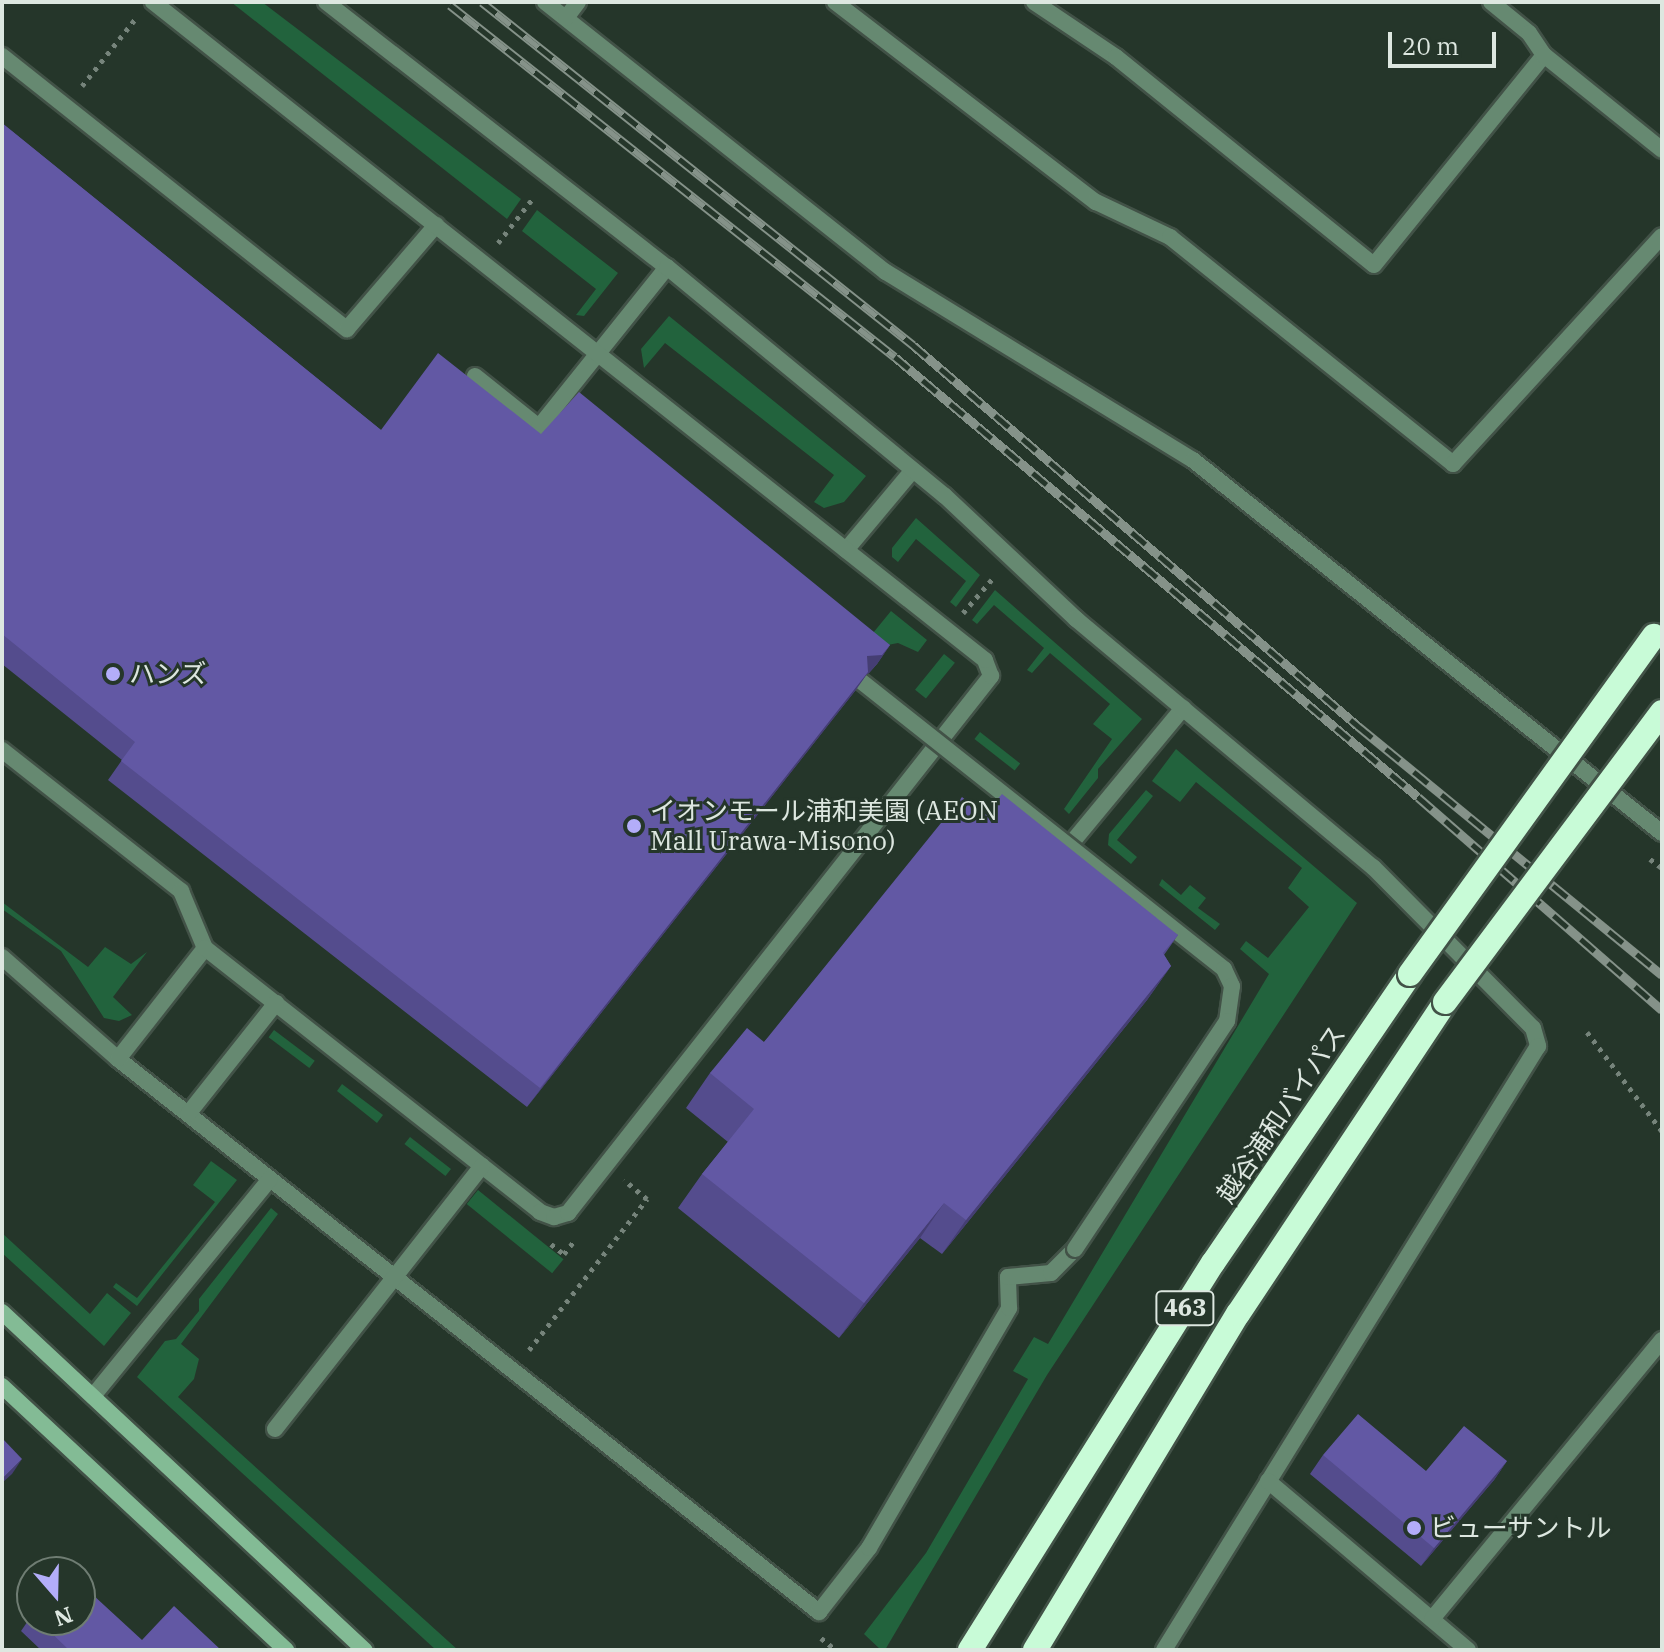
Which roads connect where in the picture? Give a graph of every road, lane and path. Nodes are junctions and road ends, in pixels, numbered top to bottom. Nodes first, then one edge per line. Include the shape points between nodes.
1 (326, 2) edge
2 (545, 2) edge
3 (578, 2) edge
4 (835, 2) edge
5 (1034, 2) edge
6 (1491, 2) edge
7 (148, 6) edge
8 (566, 18) junction
9 (1544, 55) junction
10 (2, 56) edge
11 (77, 93) dead end
12 (1662, 150) edge
13 (535, 197) dead end
14 (436, 225) junction
15 (1662, 236) edge
16 (483, 262) junction
17 (667, 267) junction
18 (597, 352) junction
19 (475, 376) dead end
20 (913, 470) junction
21 (846, 550) junction
22 (1658, 631) edge
23 (862, 682) edge
24 (1183, 708) junction
25 (1662, 712) edge
26 (2, 750) edge
27 (1662, 833) edge
28 (1069, 846) junction
29 (205, 948) junction
30 (2, 957) edge
31 (276, 1003) junction
32 (1587, 1032) dead end
33 (118, 1059) junction
34 (188, 1114) junction
35 (1662, 1131) edge
36 (482, 1166) junction
37 (632, 1168) dead end
38 (270, 1179) junction
39 (623, 1179) junction
40 (613, 1192) dead end
41 (584, 1229) dead end
42 (541, 1236) dead end
43 (394, 1276) junction
44 (2, 1312) edge
45 (1662, 1340) edge
46 (512, 1370) junction
47 (2, 1386) edge
48 (93, 1396) junction
49 (275, 1429) dead end
50 (1268, 1481) junction
51 (1432, 1619) junction
52 (813, 1632) dead end
53 (286, 1650) edge
54 (365, 1650) edge
55 (836, 1650) edge
56 (970, 1650) edge
57 (1035, 1650) edge
58 (1164, 1650) edge
59 (1468, 1650) edge

1 - 17 street
2 - 8 street
3 - 8 street
4 - 15 street via 1096,202 1170,237 1453,464
5 - 9 street via 1116,57 1374,265
6 - 9 street via 1529,33
7 - 11 path
7 - 14 street
8 - 27 street via 886,272 1193,460
9 - 12 street
10 - 14 street via 347,329
13 - 16 path
14 - 16 street
16 - 18 street
17 - 18 street
17 - 20 street
18 - 19 street via 539,427
18 - 21 street
20 - 21 street
20 - 24 street
21 - 36 street via 985,660 991,676 987,686 568,1213 554,1217 540,1212
22 - 56 highway, 越谷浦和バイパス / 463, bridge via 1410,974 1213,1263
23 - 28 street, bridge
24 - 28 street
24 - 50 street via 1373,867 1533,1028 1538,1046
25 - 57 highway, 463, bridge via 1445,1002 1238,1314
26 - 29 street via 181,891
28 - 46 street, bridge via 1224,969 1232,986 1227,1021 1075,1249 1051,1273 1008,1277 1009,1308 869,1548 819,1612
29 - 31 street
29 - 33 street
30 - 33 street
31 - 34 street
31 - 36 street
32 - 35 path
33 - 34 street
34 - 38 street
36 - 43 street
37 - 39 path
38 - 43 street
38 - 48 street
39 - 40 path
39 - 46 path via 647,1199
41 - 42 path via 564,1254
43 - 46 street
43 - 49 street
44 - 48 street
45 - 51 street
47 - 53 street
48 - 54 street
50 - 51 street
50 - 58 street
51 - 59 street
52 - 55 path

